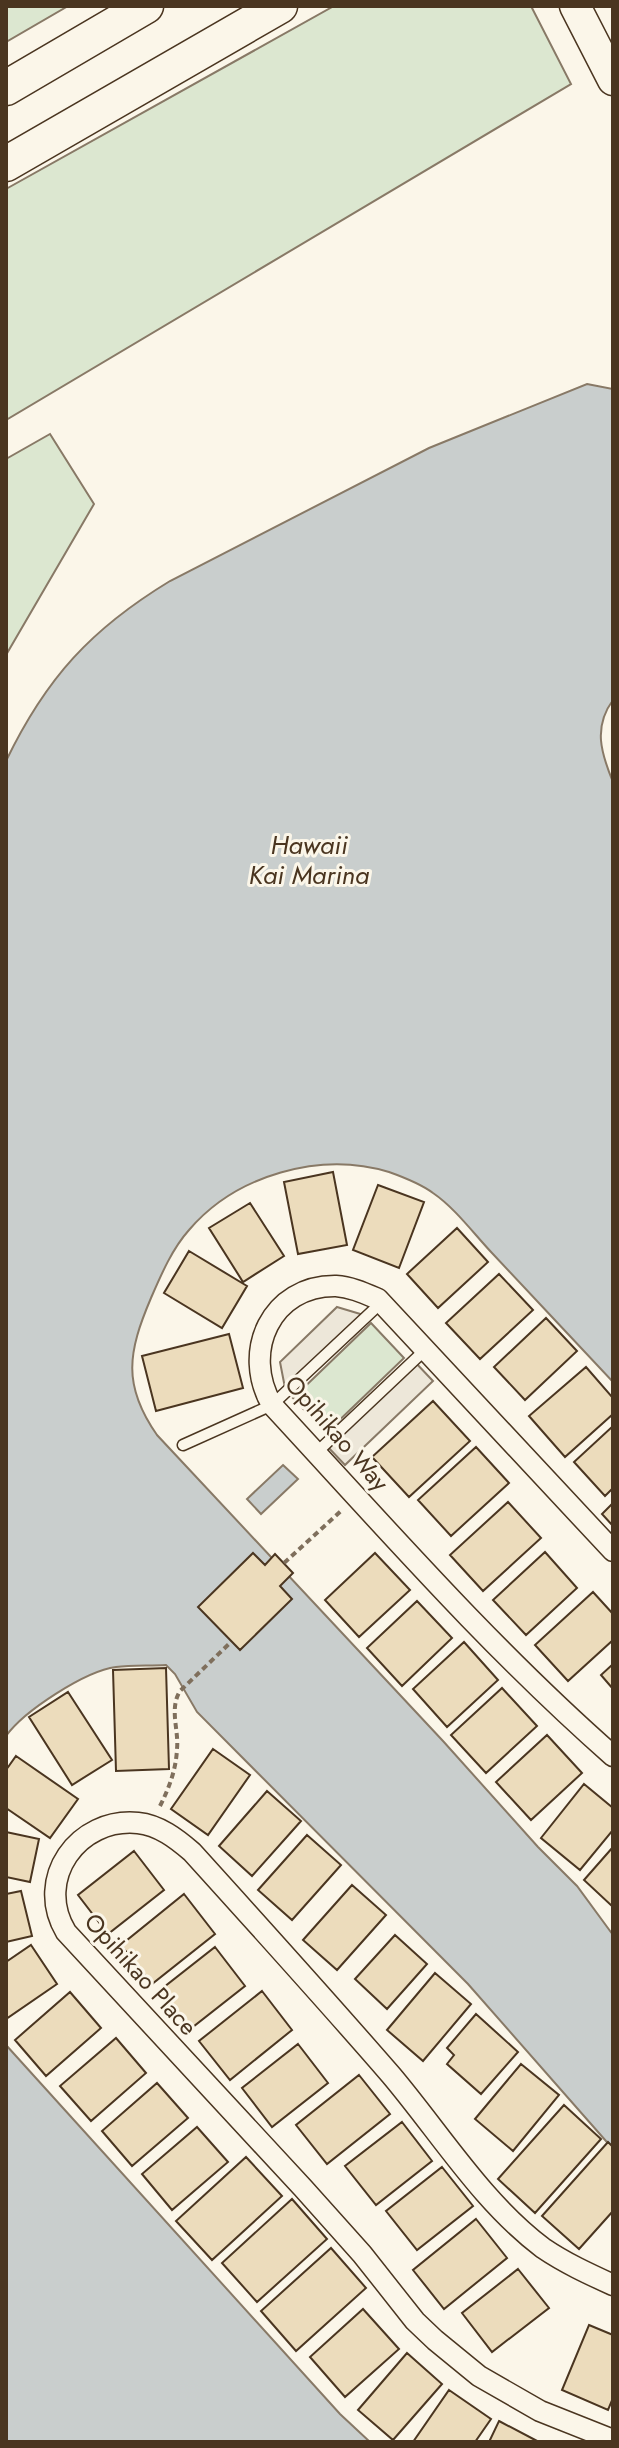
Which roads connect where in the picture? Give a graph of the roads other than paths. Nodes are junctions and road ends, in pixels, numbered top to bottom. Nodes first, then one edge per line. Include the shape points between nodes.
1 (146, 6) edge
2 (280, 6) edge
3 (575, 6) edge
4 (613, 80) edge
5 (6, 88) edge
6 (6, 164) edge
7 (382, 1302) junction
8 (426, 1349) junction
9 (272, 1405) junction
10 (183, 1445) dead end
11 (316, 1453) junction
12 (613, 1551) edge
13 (613, 1756) edge
14 (613, 2285) edge
15 (613, 2440) edge

1 - 5 highway
2 - 6 highway
3 - 4 main road
7 - 8 street, Opihikao Way
7 - 9 lane
7 - 9 street, Opihikao Way via 358,1290 321,1287 304,1292 277,1312 260,1344 258,1361 263,1390
8 - 11 lane
8 - 12 street, Opihikao Way
9 - 10 lane
9 - 11 street, Opihikao Way
11 - 13 street, Opihikao Way via 530,1680
14 - 15 street, Opihikao Place via 545,2249 502,2211 327,2001 178,1840 149,1825 121,1823 100,1828 73,1846 56,1890 66,1932 313,2199 415,2321 479,2376 540,2411

